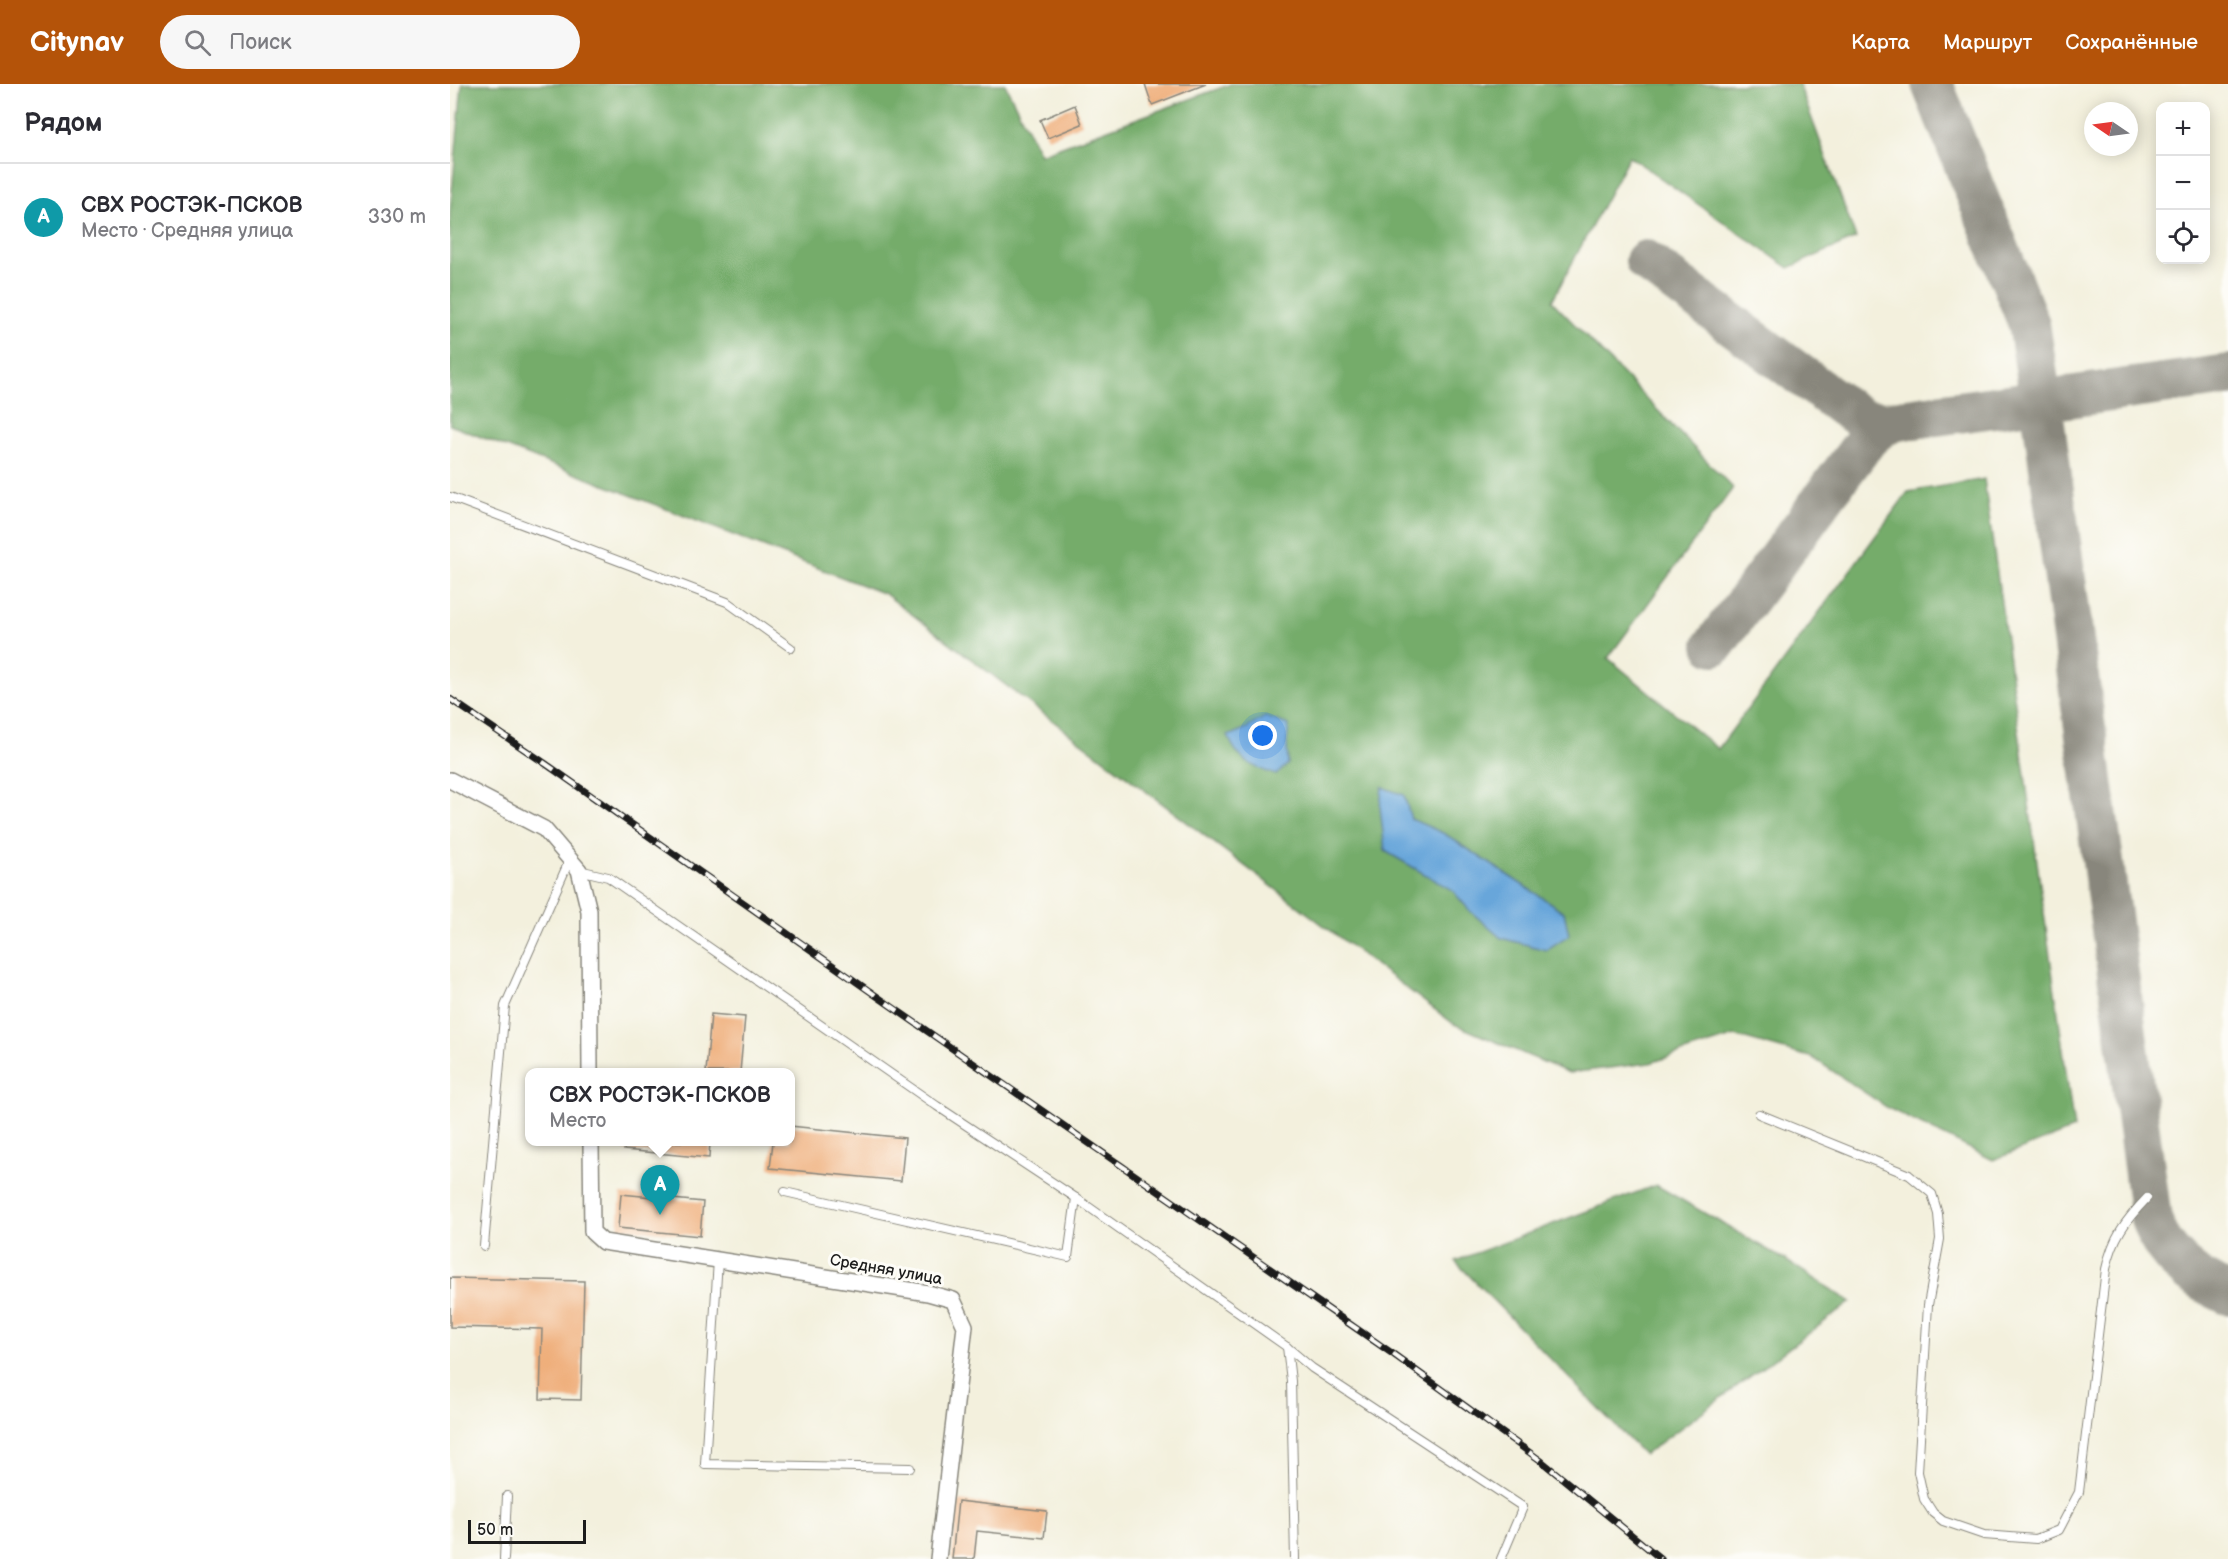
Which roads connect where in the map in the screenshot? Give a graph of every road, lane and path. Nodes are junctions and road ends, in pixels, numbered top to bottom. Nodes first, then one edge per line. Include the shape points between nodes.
1 (450, 497) edge
2 (791, 648) dead end
3 (450, 780) edge
4 (575, 864) junction
5 (590, 1068) edge
6 (1758, 1114) dead end
7 (591, 1146) edge
8 (785, 1192) dead end
9 (1076, 1198) junction
10 (2146, 1198) dead end
11 (484, 1246) dead end
12 (717, 1260) junction
13 (1287, 1347) junction
14 (910, 1468) dead end
15 (507, 1496) dead end
16 (504, 1559) edge
17 (938, 1559) edge
18 (1295, 1559) edge
19 (1501, 1559) edge

1 - 2 lane via 727,602
3 - 4 street via 544,829
4 - 5 street via 589,911
4 - 9 lane via 608,877
4 - 11 lane via 506,1006
6 - 10 lane via 1909,1175 1932,1194 1940,1239 1928,1305 1918,1472 1924,1499 1933,1513 1943,1521 1984,1534 2036,1539 2059,1530 2079,1492 2108,1257 2125,1221
7 - 12 street, Средняя улица via 592,1232 603,1242
8 - 9 lane via 1068,1257
9 - 13 lane
12 - 14 lane via 705,1464
12 - 17 street, Средняя улица via 953,1300 965,1326
13 - 18 lane
13 - 19 lane via 1312,1368 1523,1507
15 - 16 lane

